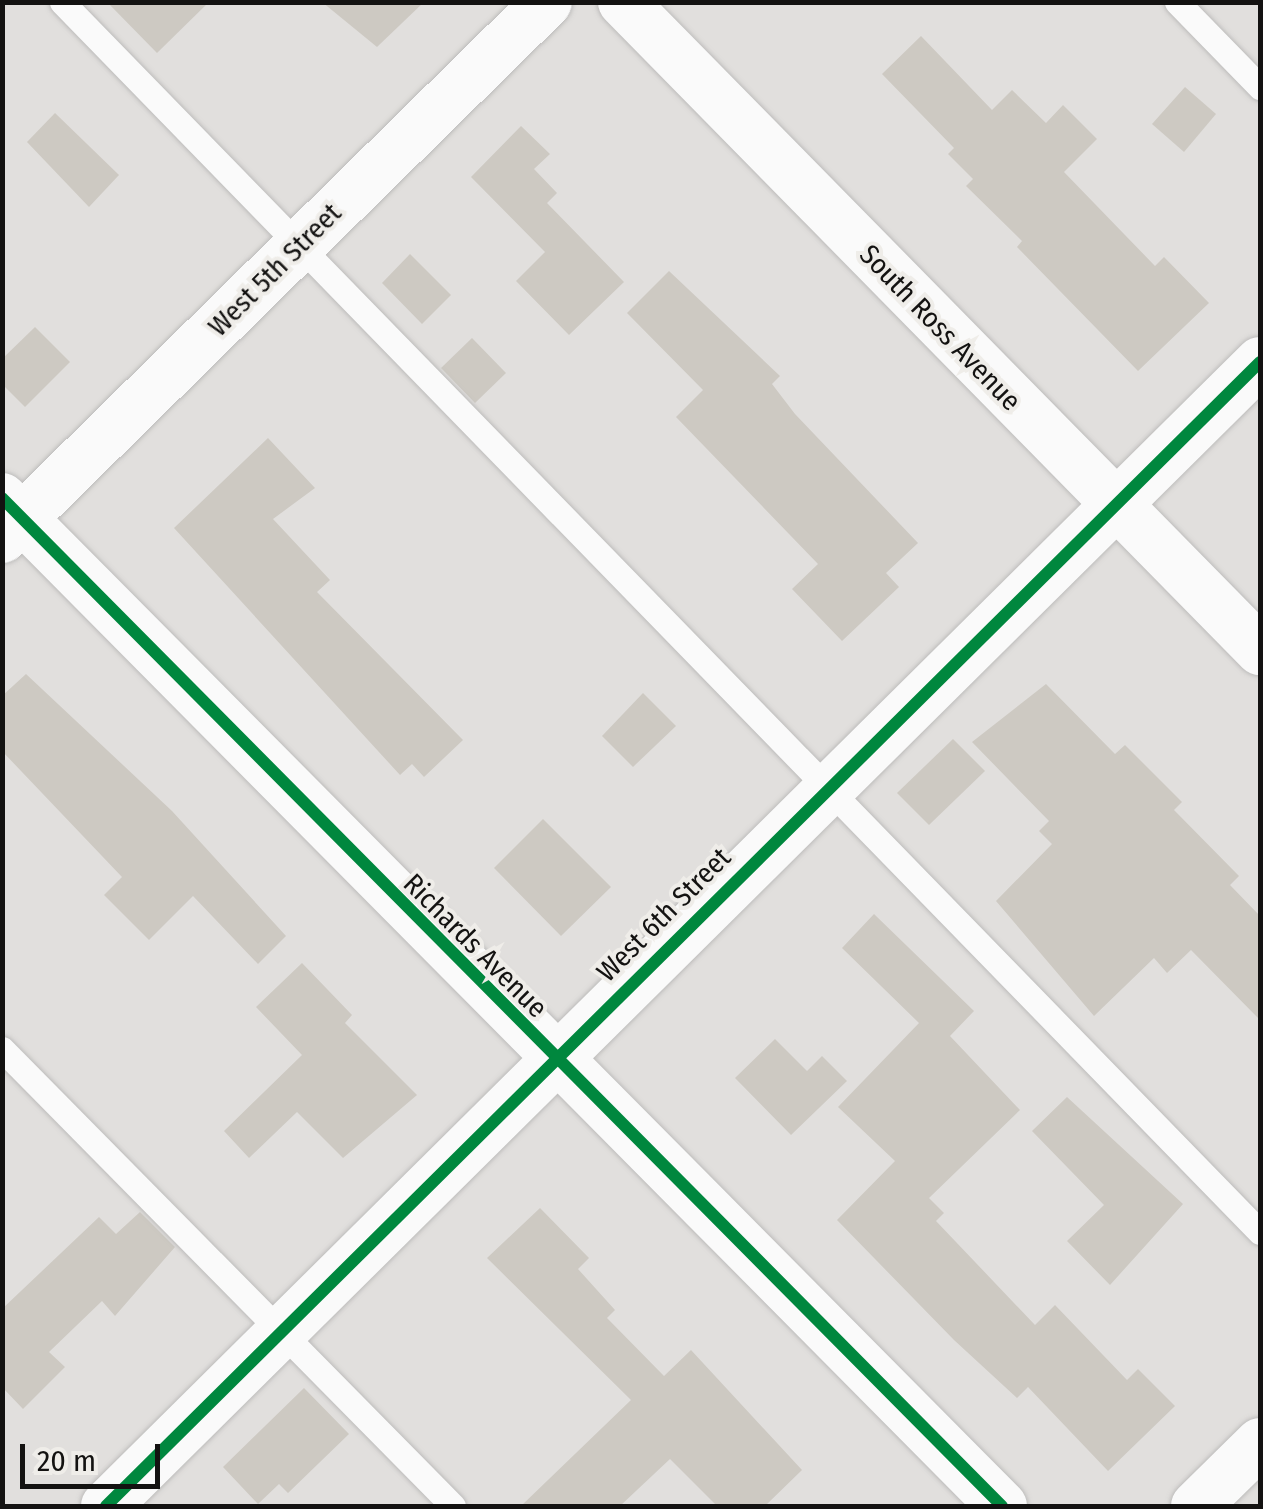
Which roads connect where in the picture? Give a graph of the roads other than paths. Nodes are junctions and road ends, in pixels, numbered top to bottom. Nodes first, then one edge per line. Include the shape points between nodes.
1 (62, 2) edge
2 (547, 2) edge
3 (623, 2) edge
4 (1177, 2) edge
5 (1260, 88) edge
6 (301, 245) junction
7 (1260, 362) edge
8 (1116, 504) junction
9 (9, 518) edge
10 (1260, 650) edge
11 (824, 791) junction
12 (2, 1049) edge
13 (554, 1060) junction
14 (1260, 1232) edge
15 (280, 1333) junction
16 (1260, 1443) edge
17 (106, 1506) edge
18 (453, 1506) edge
19 (1002, 1506) edge
20 (1196, 1506) edge

1 - 6 lane
2 - 6 street, West 5th Street
3 - 8 street, South Ross Avenue
4 - 5 lane
6 - 9 street, West 5th Street
6 - 11 lane
7 - 8 street, West 6th Street
8 - 10 street, South Ross Avenue
8 - 11 street, West 6th Street
9 - 13 street, Richards Avenue
11 - 13 street, West 6th Street
11 - 14 lane
12 - 15 lane
13 - 15 street, West 6th Street
13 - 19 street, Richards Avenue
15 - 17 street, West 6th Street
15 - 18 lane
16 - 20 street

